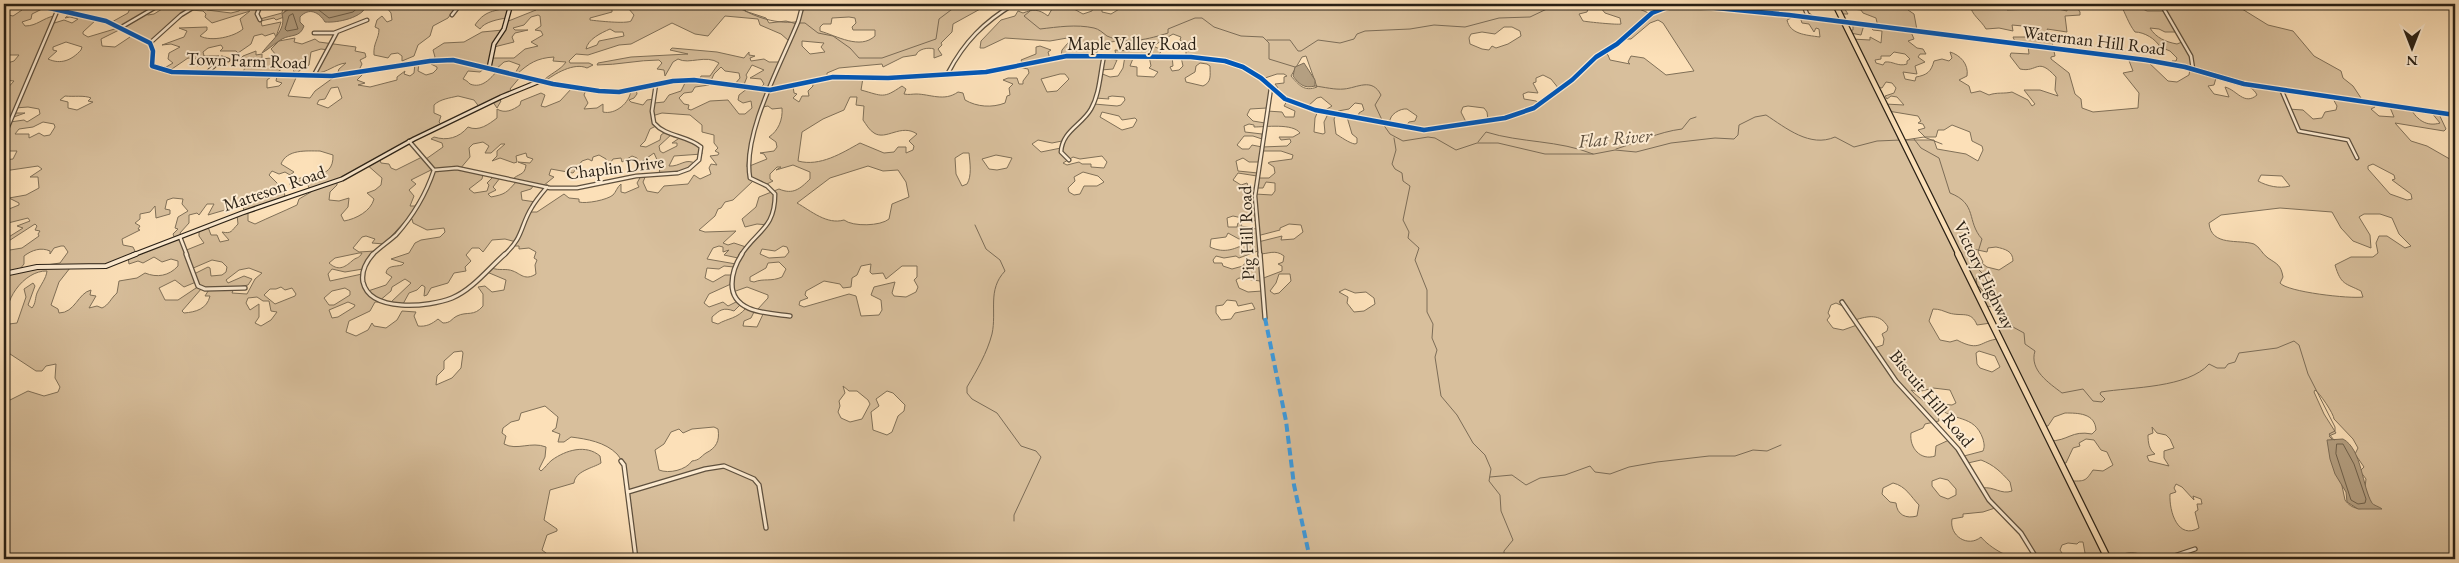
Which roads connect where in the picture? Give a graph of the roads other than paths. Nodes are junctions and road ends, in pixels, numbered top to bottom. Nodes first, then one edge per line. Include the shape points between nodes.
1 (32, 4) edge
2 (161, 4) edge
3 (199, 4) edge
4 (260, 4) edge
5 (466, 4) edge
6 (511, 4) edge
7 (803, 4) edge
8 (1014, 4) edge
9 (1686, 4) edge
10 (1803, 4) edge
11 (1835, 4) edge
12 (2161, 4) edge
13 (58, 9) junction
14 (1807, 14) junction
15 (452, 15) dead end
16 (1804, 18) junction
17 (1814, 19) junction
18 (260, 20) dead end
19 (367, 20) dead end
20 (1845, 23) junction
21 (120, 28) junction
22 (314, 32) dead end
23 (338, 32) junction
24 (150, 43) junction
25 (1104, 56) junction
26 (228, 60) dead end
27 (489, 68) junction
28 (2193, 69) junction
29 (208, 72) junction
30 (948, 73) junction
31 (314, 76) junction
32 (540, 81) junction
33 (656, 84) junction
34 (1271, 88) junction
35 (2281, 89) junction
36 (768, 90) junction
37 (2455, 115) edge
38 (4, 136) edge
39 (409, 141) junction
40 (2357, 158) dead end
41 (1068, 160) dead end
42 (434, 170) junction
43 (548, 187) junction
44 (180, 237) junction
45 (4, 274) edge
46 (245, 288) dead end
47 (1842, 302) dead end
48 (790, 316) dead end
49 (1265, 318) dead end
50 (621, 461) dead end
51 (628, 492) junction
52 (766, 528) dead end
53 (2195, 549) dead end
54 (636, 559) edge
55 (2037, 559) edge
56 (2108, 559) edge
57 (2165, 559) edge

1 - 13 street
2 - 21 street
3 - 24 street
4 - 18 street via 257,14
5 - 15 street via 459,6
6 - 27 street via 504,29 494,44
7 - 36 street via 800,19
8 - 30 street via 974,31
9 - 16 street, Maple Valley Road
9 - 34 street, Maple Valley Road via 1652,13 1542,103 1505,118 1417,130 1326,113 1286,100
10 - 14 street
11 - 20 main road, Victory Highway
12 - 28 street via 2191,56
13 - 21 street via 106,21
13 - 38 street
14 - 16 street
14 - 17 street
16 - 17 street, Maple Valley Road
17 - 20 street, Maple Valley Road
19 - 23 street
20 - 28 street, Waterman Hill Road via 2098,53
20 - 56 main road, Victory Highway
21 - 24 street
22 - 23 street
23 - 31 street
24 - 29 street, Town Farm Road via 152,66 172,72
25 - 30 street, Maple Valley Road via 1060,56 1009,69
25 - 34 street, Maple Valley Road via 1186,56 1225,61 1254,73
25 - 41 street via 1092,107 1062,142 1061,152
26 - 29 street via 222,58
27 - 31 street, Town Farm Road via 461,61 430,61 344,75
27 - 32 street, Maple Valley Road
28 - 35 street, Waterman Hill Road via 2231,81
29 - 31 street, Town Farm Road
30 - 36 street, Maple Valley Road via 828,78
32 - 33 street, Maple Valley Road via 609,92
32 - 39 street, Matteson Road
33 - 36 street, Maple Valley Road via 694,80
33 - 43 street, Chaplin Drive via 652,119 662,130 700,144 702,154 696,164 675,173 636,176 577,188
34 - 49 street, Pig Hill Road via 1255,196
35 - 37 street, Waterman Hill Road
35 - 40 street via 2299,131 2348,140
36 - 48 street via 746,163 750,178 775,194 774,212 767,227 739,258 732,285 735,297 745,307
39 - 42 street
39 - 44 street, Matteson Road via 342,179
42 - 43 street, Chaplin Drive via 452,168
42 - 43 street via 401,227 364,266 363,282 376,302 423,305 459,295 512,248 532,208
44 - 45 street, Matteson Road via 103,266 37,267
44 - 46 street via 198,286
47 - 55 street, Biscuit Hill Road via 1896,381 1958,449 1989,500 2018,529
50 - 51 street
51 - 52 street via 724,466 735,469 759,485
51 - 54 street
53 - 57 street

